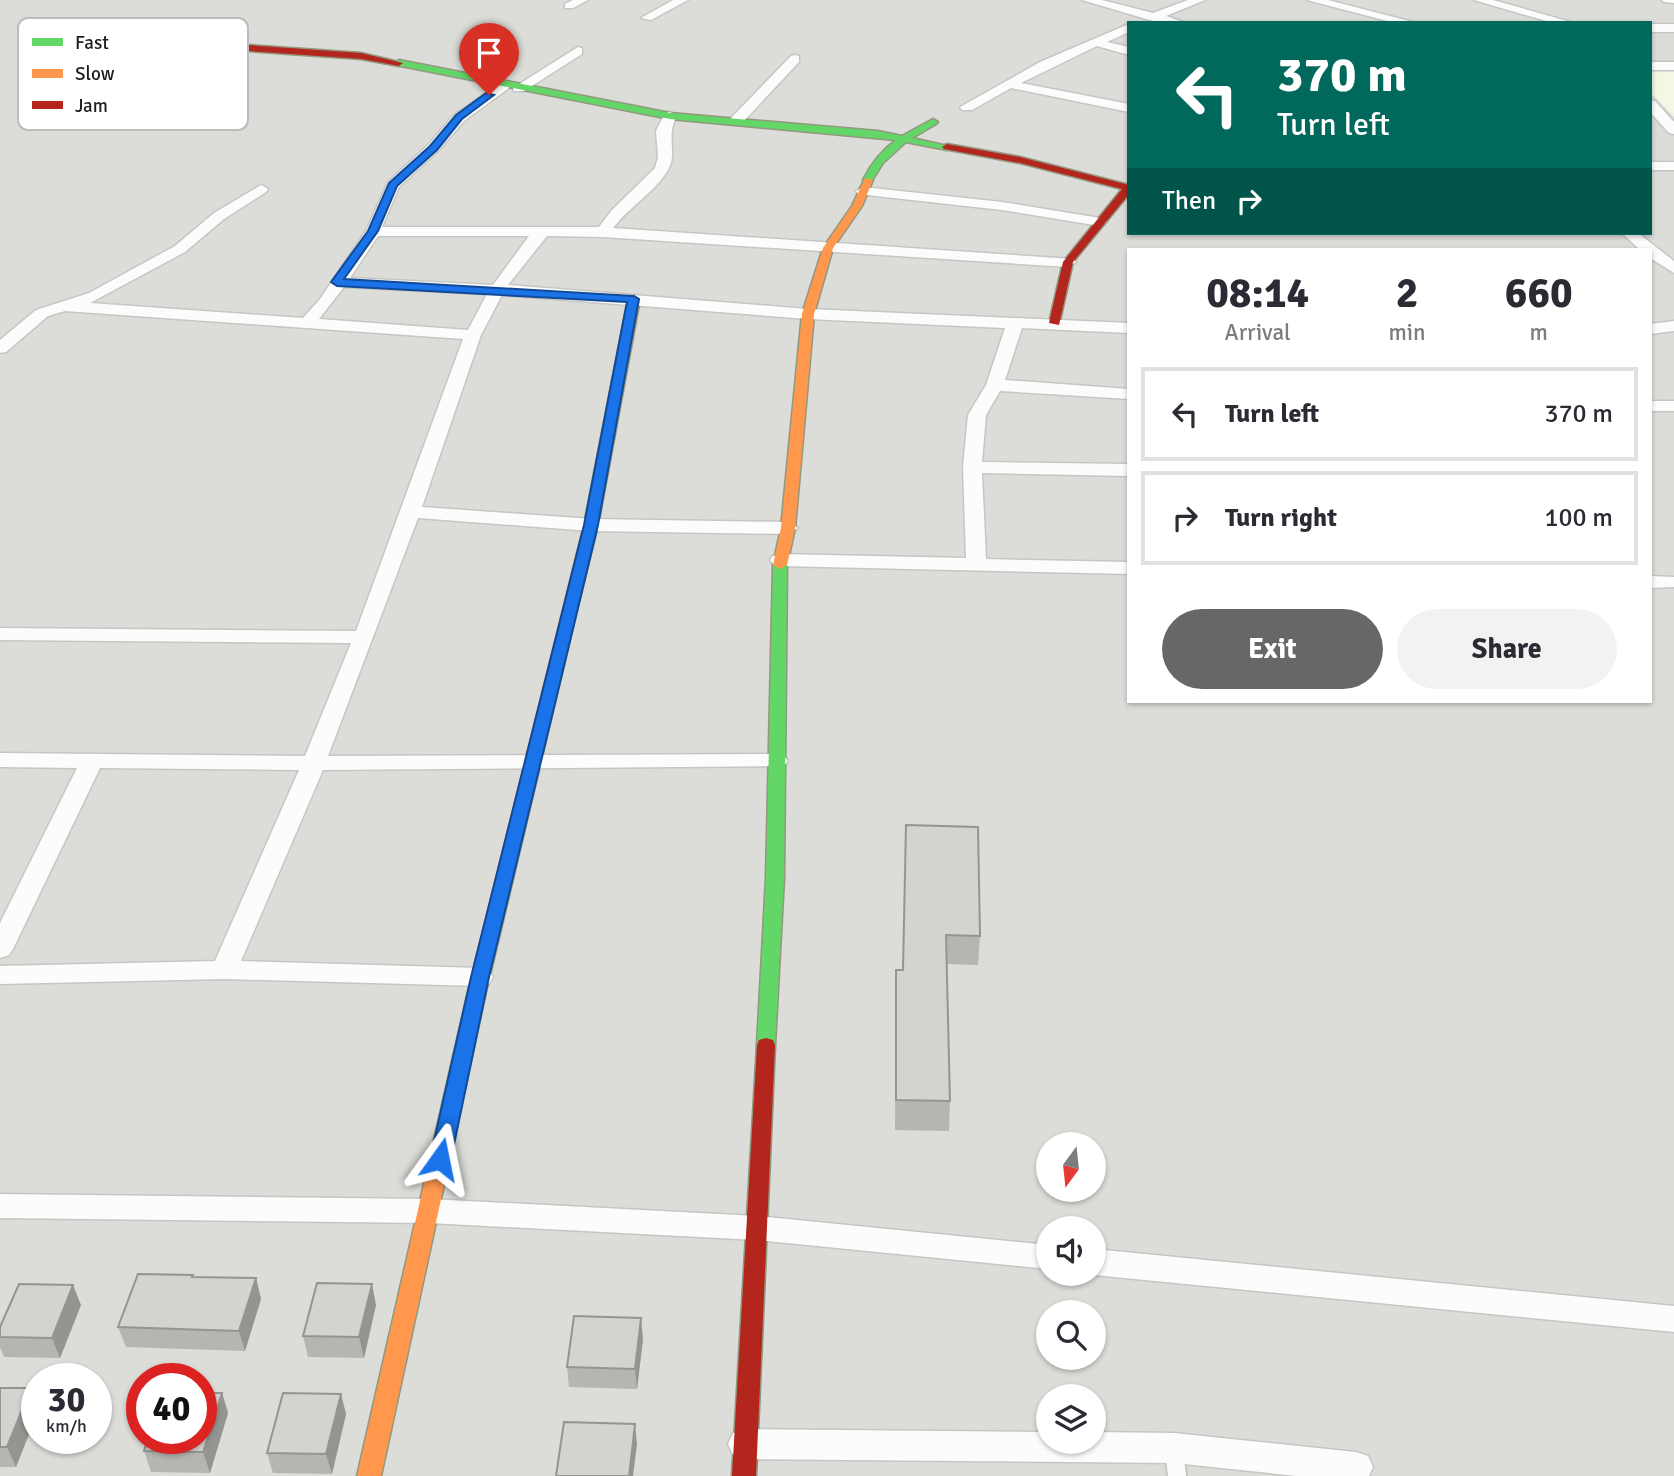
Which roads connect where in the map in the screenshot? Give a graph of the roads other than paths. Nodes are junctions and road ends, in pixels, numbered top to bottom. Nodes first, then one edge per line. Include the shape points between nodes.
1 (582, 0) edge
2 (682, 0) edge
3 (1088, 0) edge
4 (1199, 0) edge
5 (1313, 0) edge
6 (1480, 0) edge
7 (1668, 0) edge
8 (1674, 0) edge
9 (569, 6) dead end
10 (1155, 17) junction
11 (647, 18) dead end
12 (1146, 21) edge
13 (1172, 21) edge
14 (1402, 21) edge
15 (1560, 21) edge
16 (1652, 28) edge
17 (1674, 28) edge
18 (1127, 29) edge
19 (1094, 42) junction
20 (248, 48) edge
21 (1127, 50) edge
22 (578, 51) dead end
23 (795, 59) dead end
24 (1652, 66) edge
25 (1674, 66) edge
26 (1009, 84) junction
27 (512, 86) junction
28 (1652, 106) edge
29 (967, 107) dead end
30 (1127, 108) edge
31 (670, 116) junction
32 (736, 121) junction
33 (1652, 121) edge
34 (933, 122) dead end
35 (1670, 125) edge
36 (902, 139) junction
37 (1652, 166) edge
38 (1674, 166) edge
39 (1127, 188) edge
40 (261, 189) dead end
41 (1127, 189) edge
42 (863, 191) junction
43 (1100, 222) junction
44 (373, 231) junction
45 (544, 232) junction
46 (603, 232) junction
47 (1631, 235) edge
48 (828, 248) junction
49 (1646, 248) edge
50 (1652, 252) edge
51 (1068, 262) junction
52 (1674, 268) edge
53 (337, 282) junction
54 (496, 291) junction
55 (634, 299) junction
56 (64, 306) junction
57 (808, 314) junction
58 (1015, 323) junction
59 (1055, 323) junction
60 (306, 324) junction
61 (1674, 326) edge
62 (1127, 328) edge
63 (1652, 329) edge
64 (472, 335) junction
65 (0, 348) edge
66 (995, 385) junction
67 (1127, 394) edge
68 (1652, 406) edge
69 (1674, 406) edge
70 (972, 467) junction
71 (1127, 470) edge
72 (411, 512) junction
73 (591, 525) junction
74 (788, 528) junction
75 (780, 560) junction
76 (976, 564) junction
77 (1127, 568) edge
78 (0, 634) edge
79 (364, 637) junction
80 (0, 760) edge
81 (92, 760) junction
82 (776, 761) junction
83 (314, 763) junction
84 (531, 763) junction
85 (0, 949) edge
86 (224, 970) junction
87 (0, 975) edge
88 (480, 977) junction
89 (0, 1206) edge
90 (429, 1211) junction
91 (757, 1228) junction
92 (1036, 1256) edge
93 (1106, 1263) edge
94 (1674, 1319) edge
95 (744, 1460) edge
96 (1175, 1462) edge
97 (1357, 1471) edge
98 (369, 1476) edge

1 - 9 street
2 - 11 street
3 - 10 street
4 - 10 street
5 - 14 street
6 - 15 street
7 - 8 street
10 - 12 street
10 - 13 street
16 - 17 street
18 - 19 street
19 - 21 street
19 - 26 street
20 - 27 street via 361,56
22 - 27 street
23 - 32 street
24 - 25 street
26 - 29 street
26 - 30 street
27 - 31 street
27 - 44 street via 459,117 393,185
28 - 35 street
31 - 32 street
31 - 46 street via 662,137 666,162
32 - 36 street
33 - 35 street
34 - 36 street
36 - 39 street via 1020,160
36 - 42 street via 883,156
37 - 38 street
40 - 56 street via 180,249 95,296
41 - 43 street
42 - 43 street
42 - 48 street
43 - 51 street
44 - 45 street
44 - 53 street
45 - 46 street
45 - 54 street
46 - 48 street
47 - 49 street
48 - 51 street
48 - 57 street
50 - 52 street
51 - 59 street
53 - 54 street
53 - 60 street
54 - 55 street
54 - 64 street
55 - 57 street
55 - 73 street
56 - 60 street
56 - 65 street via 42,313
57 - 58 street
57 - 74 street
58 - 59 street
58 - 66 street
59 - 62 street
60 - 64 street
61 - 63 street
64 - 72 street
66 - 67 street
66 - 70 street via 977,415
68 - 69 street
70 - 71 street
70 - 76 street
72 - 73 street
72 - 79 street
73 - 74 street
73 - 84 street
74 - 75 street
75 - 76 street
75 - 82 street
76 - 77 street
78 - 79 street
79 - 83 street
80 - 81 street
81 - 83 street
81 - 85 street
82 - 84 street
82 - 91 street via 775,878
83 - 84 street
83 - 86 street
84 - 88 street
86 - 87 street
86 - 88 street
88 - 90 street
89 - 90 street
90 - 91 street
90 - 98 street
91 - 92 street
91 - 95 street
93 - 94 street
95 - 96 street
96 - 97 street

